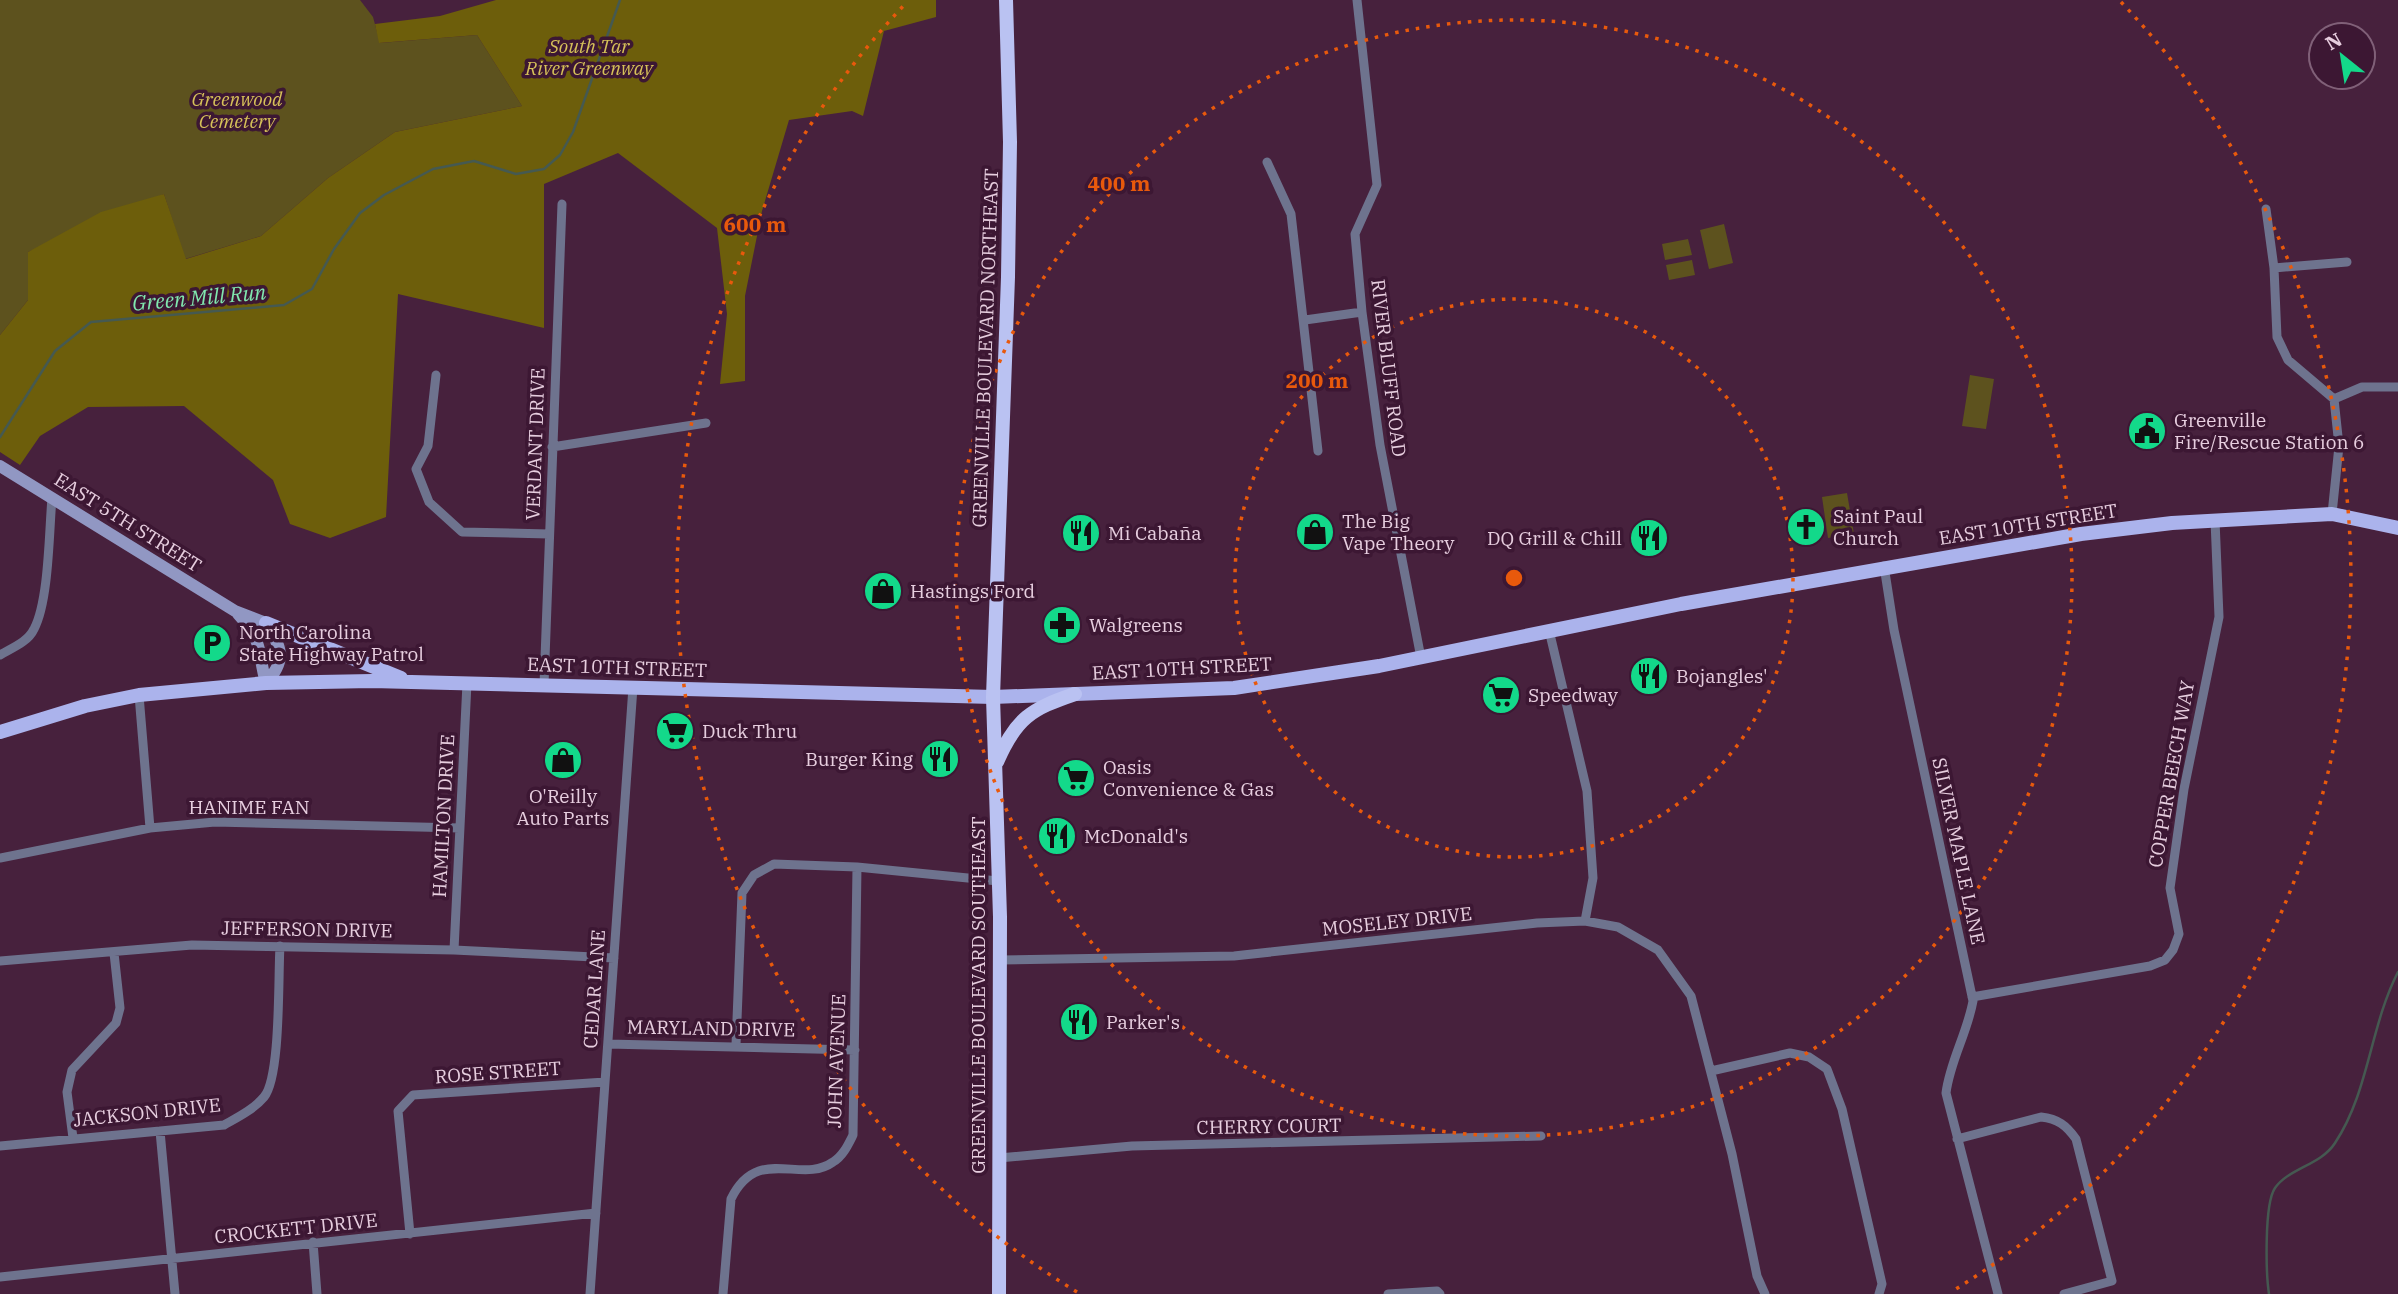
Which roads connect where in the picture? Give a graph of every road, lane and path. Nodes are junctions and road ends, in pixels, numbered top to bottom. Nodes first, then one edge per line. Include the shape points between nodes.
1 (1006, 0) edge
2 (1357, 0) edge
3 (1267, 162) dead end
4 (562, 204) dead end
5 (2266, 209) dead end
6 (2347, 262) dead end
7 (2274, 268) junction
8 (1362, 312) junction
9 (1305, 320) junction
10 (436, 376) dead end
11 (2398, 387) edge
12 (2333, 399) junction
13 (706, 423) dead end
14 (552, 447) junction
15 (1318, 451) dead end
16 (0, 466) edge
17 (52, 498) junction
18 (2332, 514) junction
19 (2215, 520) junction
20 (2398, 528) edge
21 (549, 534) junction
22 (1884, 566) junction
23 (235, 611) junction
24 (266, 623) junction
25 (1549, 630) junction
26 (0, 655) edge
27 (1421, 658) junction
28 (409, 681) junction
29 (266, 683) junction
30 (467, 683) junction
31 (544, 685) junction
32 (633, 687) junction
33 (1075, 694) junction
34 (139, 695) junction
35 (993, 696) junction
36 (0, 732) edge
37 (995, 767) junction
38 (150, 828) junction
39 (460, 828) junction
40 (0, 858) edge
41 (857, 867) junction
42 (998, 881) junction
43 (1585, 921) junction
44 (279, 946) junction
45 (454, 950) junction
46 (114, 953) junction
47 (614, 958) junction
48 (1000, 960) junction
49 (0, 961) edge
50 (1972, 997) junction
51 (608, 1044) junction
52 (736, 1045) junction
53 (855, 1050) junction
54 (1711, 1071) junction
55 (605, 1082) junction
56 (160, 1131) junction
57 (1541, 1136) dead end
58 (73, 1138) junction
59 (1957, 1139) junction
60 (0, 1146) edge
61 (999, 1158) junction
62 (596, 1213) junction
63 (410, 1234) junction
64 (313, 1242) junction
65 (173, 1258) junction
66 (0, 1277) edge
67 (175, 1294) edge
68 (317, 1294) edge
69 (590, 1294) edge
70 (723, 1294) edge
71 (999, 1294) edge
72 (1388, 1294) edge
73 (1440, 1294) edge
74 (1765, 1294) edge
75 (1879, 1294) edge
76 (1998, 1294) edge
77 (2064, 1294) edge

1 - 35 highway, GREENVILLE BOULEVARD NORTHEAST via 1008,277
2 - 8 street, RIVER BLUFF ROAD via 1377,185 1355,234
3 - 9 street via 1291,214
4 - 14 street, VERDANT DRIVE
5 - 7 street
6 - 7 street
7 - 12 street via 2277,337 2288,360
8 - 9 street
8 - 27 street, RIVER BLUFF ROAD via 1380,445
9 - 15 street
10 - 21 street via 428,446 416,469 429,502 462,532
11 - 12 street via 2362,387
12 - 18 street via 2339,446
13 - 14 street
14 - 21 street, VERDANT DRIVE
16 - 17 main road, EAST 5TH STREET
17 - 23 main road, EAST 5TH STREET
17 - 26 street via 42,597 34,629 22,643
18 - 19 main road, EAST 10TH STREET
18 - 20 main road, EAST 10TH STREET
19 - 22 main road, EAST 10TH STREET via 2081,534
19 - 50 street, COPPER BEECH WAY via 2219,617 2184,789 2170,888 2179,934 2173,950 2165,960 2150,966
21 - 31 street, VERDANT DRIVE
22 - 25 main road, EAST 10TH STREET
22 - 50 street, SILVER MAPLE LANE
23 - 24 main road, EAST 5TH STREET
23 - 29 main road, EAST 5TH STREET via 254,631
24 - 28 main road
24 - 29 main road via 281,653 279,669
25 - 27 main road, EAST 10TH STREET
25 - 43 street via 1587,791 1593,878
27 - 33 main road, EAST 10TH STREET via 1234,688
28 - 29 main road, EAST 10TH STREET
28 - 30 main road, EAST 10TH STREET
29 - 34 main road, EAST 10TH STREET
30 - 31 main road, EAST 10TH STREET
30 - 39 street, HAMILTON DRIVE
31 - 32 main road, EAST 10TH STREET
32 - 35 main road, EAST 10TH STREET
32 - 47 street, CEDAR LANE
33 - 35 main road, EAST 10TH STREET
33 - 37 highway via 1049,703 1018,723
34 - 36 main road, EAST 10TH STREET
34 - 38 street
35 - 37 highway, GREENVILLE BOULEVARD SOUTHEAST
37 - 42 highway, GREENVILLE BOULEVARD SOUTHEAST
38 - 39 street, HANIME FAN via 215,822
38 - 40 street, HANIME FAN
39 - 45 street, HAMILTON DRIVE
41 - 42 street
41 - 52 street via 774,864 754,875 742,893
41 - 53 street, JOHN AVENUE
42 - 48 highway, GREENVILLE BOULEVARD SOUTHEAST
43 - 48 street, MOSELEY DRIVE via 1234,957
43 - 54 street, MOSELEY DRIVE via 1618,927 1665,958 1691,996
44 - 45 street, JEFFERSON DRIVE
44 - 46 street, JEFFERSON DRIVE via 192,945
44 - 56 street, JACKSON DRIVE via 274,1074 266,1096 224,1125
45 - 47 street, JEFFERSON DRIVE
46 - 49 street, JEFFERSON DRIVE
46 - 58 street via 121,1007 116,1023 72,1070 66,1091
47 - 51 street, CEDAR LANE
48 - 61 highway, GREENVILLE BOULEVARD SOUTHEAST
50 - 59 street, SILVER MAPLE LANE via 1968,1029 1948,1076 1946,1093
51 - 52 street, MARYLAND DRIVE
51 - 55 street, CEDAR LANE
52 - 53 street, MARYLAND DRIVE
53 - 70 street, JOHN AVENUE via 853,1135 845,1151 822,1167 748,1174 737,1186 731,1199
54 - 74 street, MOSELEY DRIVE via 1757,1276
54 - 75 street via 1790,1053 1809,1057 1827,1069 1842,1109 1882,1284
55 - 62 street, CEDAR LANE
55 - 63 street, ROSE STREET via 413,1095 398,1111
56 - 58 street, JACKSON DRIVE
56 - 65 street
57 - 61 street, CHERRY COURT via 1132,1146
58 - 60 street, JACKSON DRIVE
59 - 76 street, SILVER MAPLE LANE
59 - 77 street via 2041,1117 2067,1126 2076,1139 2112,1282
61 - 71 highway, GREENVILLE BOULEVARD SOUTHEAST
62 - 63 street, CROCKETT DRIVE
62 - 69 street, CEDAR LANE
63 - 64 street, CROCKETT DRIVE
64 - 65 street, CROCKETT DRIVE
64 - 68 street
65 - 66 street, CROCKETT DRIVE
65 - 67 street
72 - 73 street via 1437,1290

